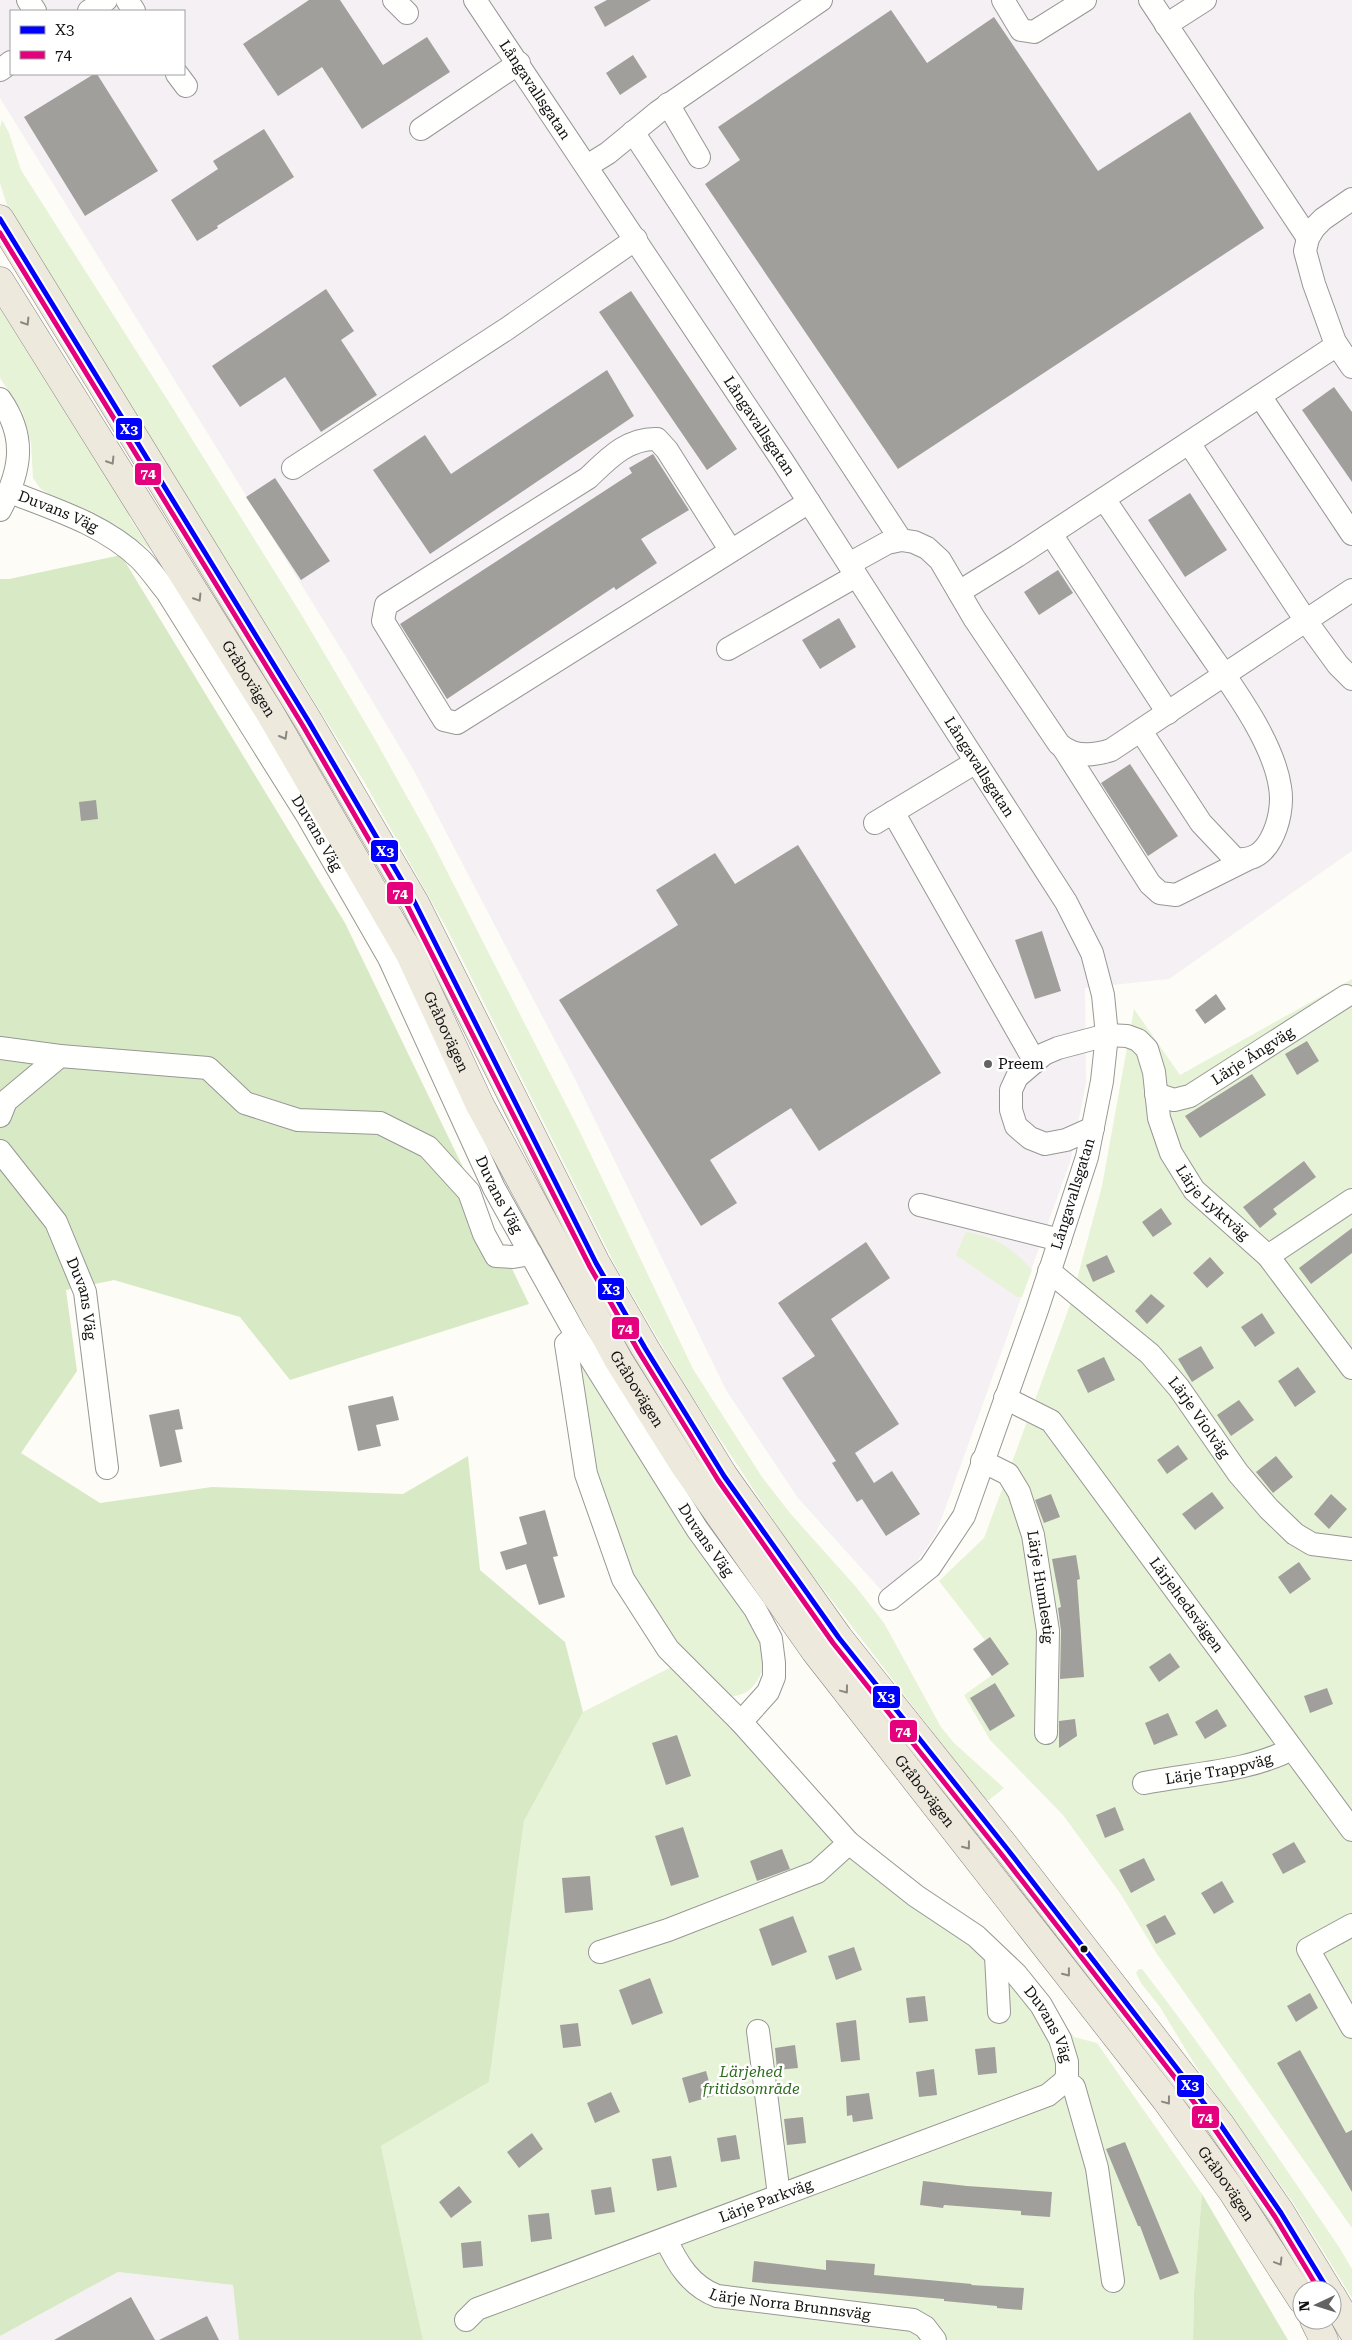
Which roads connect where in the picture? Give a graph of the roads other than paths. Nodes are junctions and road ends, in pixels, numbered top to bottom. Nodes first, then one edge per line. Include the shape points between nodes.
1 (106, 0) edge
2 (475, 0) edge
3 (821, 0) edge
4 (1003, 0) edge
5 (1085, 0) edge
6 (1150, 0) edge
7 (1205, 0) edge
8 (91, 10) edge
9 (1166, 25) junction
10 (519, 63) junction
11 (668, 104) junction
12 (421, 129) dead end
13 (633, 132) junction
14 (699, 157) dead end
15 (587, 166) junction
16 (1352, 199) edge
17 (0, 219) edge
18 (1308, 238) junction
19 (636, 239) junction
20 (0, 281) edge
21 (1337, 345) junction
22 (1352, 367) edge
23 (1260, 396) junction
24 (0, 399) edge
25 (1189, 443) junction
26 (293, 468) dead end
27 (1104, 499) junction
28 (5, 501) edge
29 (809, 502) junction
30 (1051, 534) junction
31 (1352, 534) edge
32 (901, 540) junction
33 (731, 551) junction
34 (852, 570) junction
35 (1352, 590) edge
36 (959, 592) junction
37 (1306, 621) junction
38 (728, 649) dead end
39 (1224, 676) junction
40 (1352, 679) edge
41 (1168, 713) junction
42 (1141, 731) junction
43 (1064, 748) junction
44 (976, 762) junction
45 (1246, 860) junction
46 (1346, 996) dead end
47 (1107, 1035) junction
48 (0, 1048) edge
49 (60, 1056) junction
50 (1035, 1062) junction
51 (1156, 1094) junction
52 (0, 1116) edge
53 (1093, 1128) junction
54 (0, 1151) edge
55 (1352, 1200) edge
56 (920, 1205) dead end
57 (1060, 1240) junction
58 (531, 1254) junction
59 (1268, 1256) junction
60 (1049, 1270) junction
61 (576, 1335) junction
62 (1352, 1368) edge
63 (1005, 1398) junction
64 (982, 1461) junction
65 (108, 1468) dead end
66 (1352, 1548) edge
67 (890, 1599) dead end
68 (741, 1722) junction
69 (1046, 1733) dead end
70 (1292, 1749) junction
71 (1144, 1782) dead end
72 (1352, 1830) edge
73 (849, 1843) junction
74 (1352, 1925) edge
75 (600, 1952) dead end
76 (996, 1956) junction
77 (999, 2012) dead end
78 (1352, 2027) edge
79 (758, 2031) dead end
80 (1064, 2081) junction
81 (779, 2195) junction
82 (666, 2239) junction
83 (1322, 2280) edge
84 (1113, 2281) dead end
85 (1292, 2284) edge
86 (1342, 2313) edge
87 (466, 2320) dead end
88 (1352, 2330) edge
89 (936, 2340) edge

1 - 8 street
2 - 10 street, Långavallsgatan
3 - 11 street
4 - 5 street via 1021,30 1034,32
6 - 9 street
7 - 9 street
9 - 18 street
10 - 12 street
10 - 15 street, Långavallsgatan
11 - 13 street
11 - 14 street
13 - 15 street
13 - 32 street
15 - 19 street, Långavallsgatan
16 - 18 street via 1323,219
17 - 83 main road, Gråbovägen via 309,722 410,895 596,1262 724,1476 839,1638 1220,2124 1282,2213
18 - 21 street via 1305,251
19 - 26 street via 508,328
19 - 29 street, Långavallsgatan
20 -> 85 main road, Gråbovägen via 270,713 410,954 480,1105 619,1361 685,1466 815,1651 1172,2108 1232,2191
21 - 22 street
21 - 23 street
23 - 25 street
23 - 31 street
24 - 28 street via 14,423 19,442 15,473
25 - 27 street
25 - 37 street
27 - 30 street
27 - 39 street
28 - 58 street, Duvans Väg via 65,513 103,533 140,559 167,592 308,816 389,958 494,1188
29 - 33 street
29 - 34 street, Långavallsgatan
30 - 36 street
30 - 41 street
32 - 34 street via 887,543
32 - 36 street via 928,548 940,560
33 - 33 street via 457,722 444,720 383,621 386,606 588,478 628,445 643,439 657,439 667,450
34 - 38 street
34 - 44 street, Långavallsgatan
35 - 37 street
36 - 43 street via 1044,724
37 - 39 street
37 - 40 street
39 - 41 street
39 - 45 street via 1264,740 1280,787 1281,804 1274,833 1266,848
41 - 42 street
42 - 43 street via 1112,750 1096,755 1084,755
42 - 45 street via 1201,823 1235,859
43 - 45 street via 1150,884 1160,893 1176,895
44 - 47 street, Långavallsgatan via 1066,902 1092,953 1103,995
44 - 50 street via 884,818
46 - 51 street, Lärje Ängväg via 1190,1096 1174,1100
47 - 50 street via 1058,1048
47 - 51 street, Lärje Lyktväg via 1127,1036 1138,1040 1147,1049
47 - 53 street, Långavallsgatan
48 - 49 street, Duvans Väg
49 - 52 street via 6,1102
49 - 58 street, Duvans Väg via 208,1068 245,1103 298,1120 380,1122 428,1147 469,1192 484,1234 496,1256
50 - 53 street via 1017,1077 1011,1090 1011,1110 1016,1126 1030,1138 1044,1144 1066,1140
51 - 59 street, Lärje Lyktväg via 1159,1118 1171,1154 1194,1190
53 - 57 street, Långavallsgatan
54 - 65 street, Duvans Väg via 56,1222 85,1292
55 - 59 street
56 - 57 street
57 - 60 street, Långavallsgatan
58 - 61 street, Duvans Väg
59 - 62 street, Lärje Lyktväg
60 - 63 street, Långavallsgatan
60 - 66 street, Lärje Violväg via 1150,1354 1179,1388 1238,1473 1295,1534 1312,1544
61 - 68 street, Duvans Väg via 566,1344 586,1474 623,1579 668,1649
61 - 68 street, Duvans Väg via 697,1529 755,1610 771,1639 774,1678 768,1692
63 - 64 street, Långavallsgatan
63 - 70 street, Lärjehedsvägen via 1051,1421
64 - 67 street, Långavallsgatan via 964,1516 930,1567
64 - 69 street, Lärje Humlestig via 1008,1474 1019,1492 1033,1535 1048,1631
68 - 73 street, Duvans Väg
70 - 71 street, Lärje Trappväg via 1275,1758 1236,1769
70 - 72 street, Lärjehedsvägen
73 - 75 street via 817,1872 668,1930
73 - 76 street, Duvans Väg via 916,1896 976,1936
74 - 78 street via 1308,1949
76 - 77 street
76 - 80 street, Duvans Väg via 1016,1974 1041,2005 1060,2039 1067,2062
79 - 81 street
80 - 81 street, Lärje Parkväg via 1048,2096
80 - 84 street, Duvans Väg via 1074,2087 1097,2168
81 - 82 street, Lärje Parkväg
82 - 87 street, Lärje Parkväg via 477,2309
82 - 89 street, Lärje Norra Brunnsväg via 688,2277 710,2294 913,2320 925,2327
86 - 88 main road

